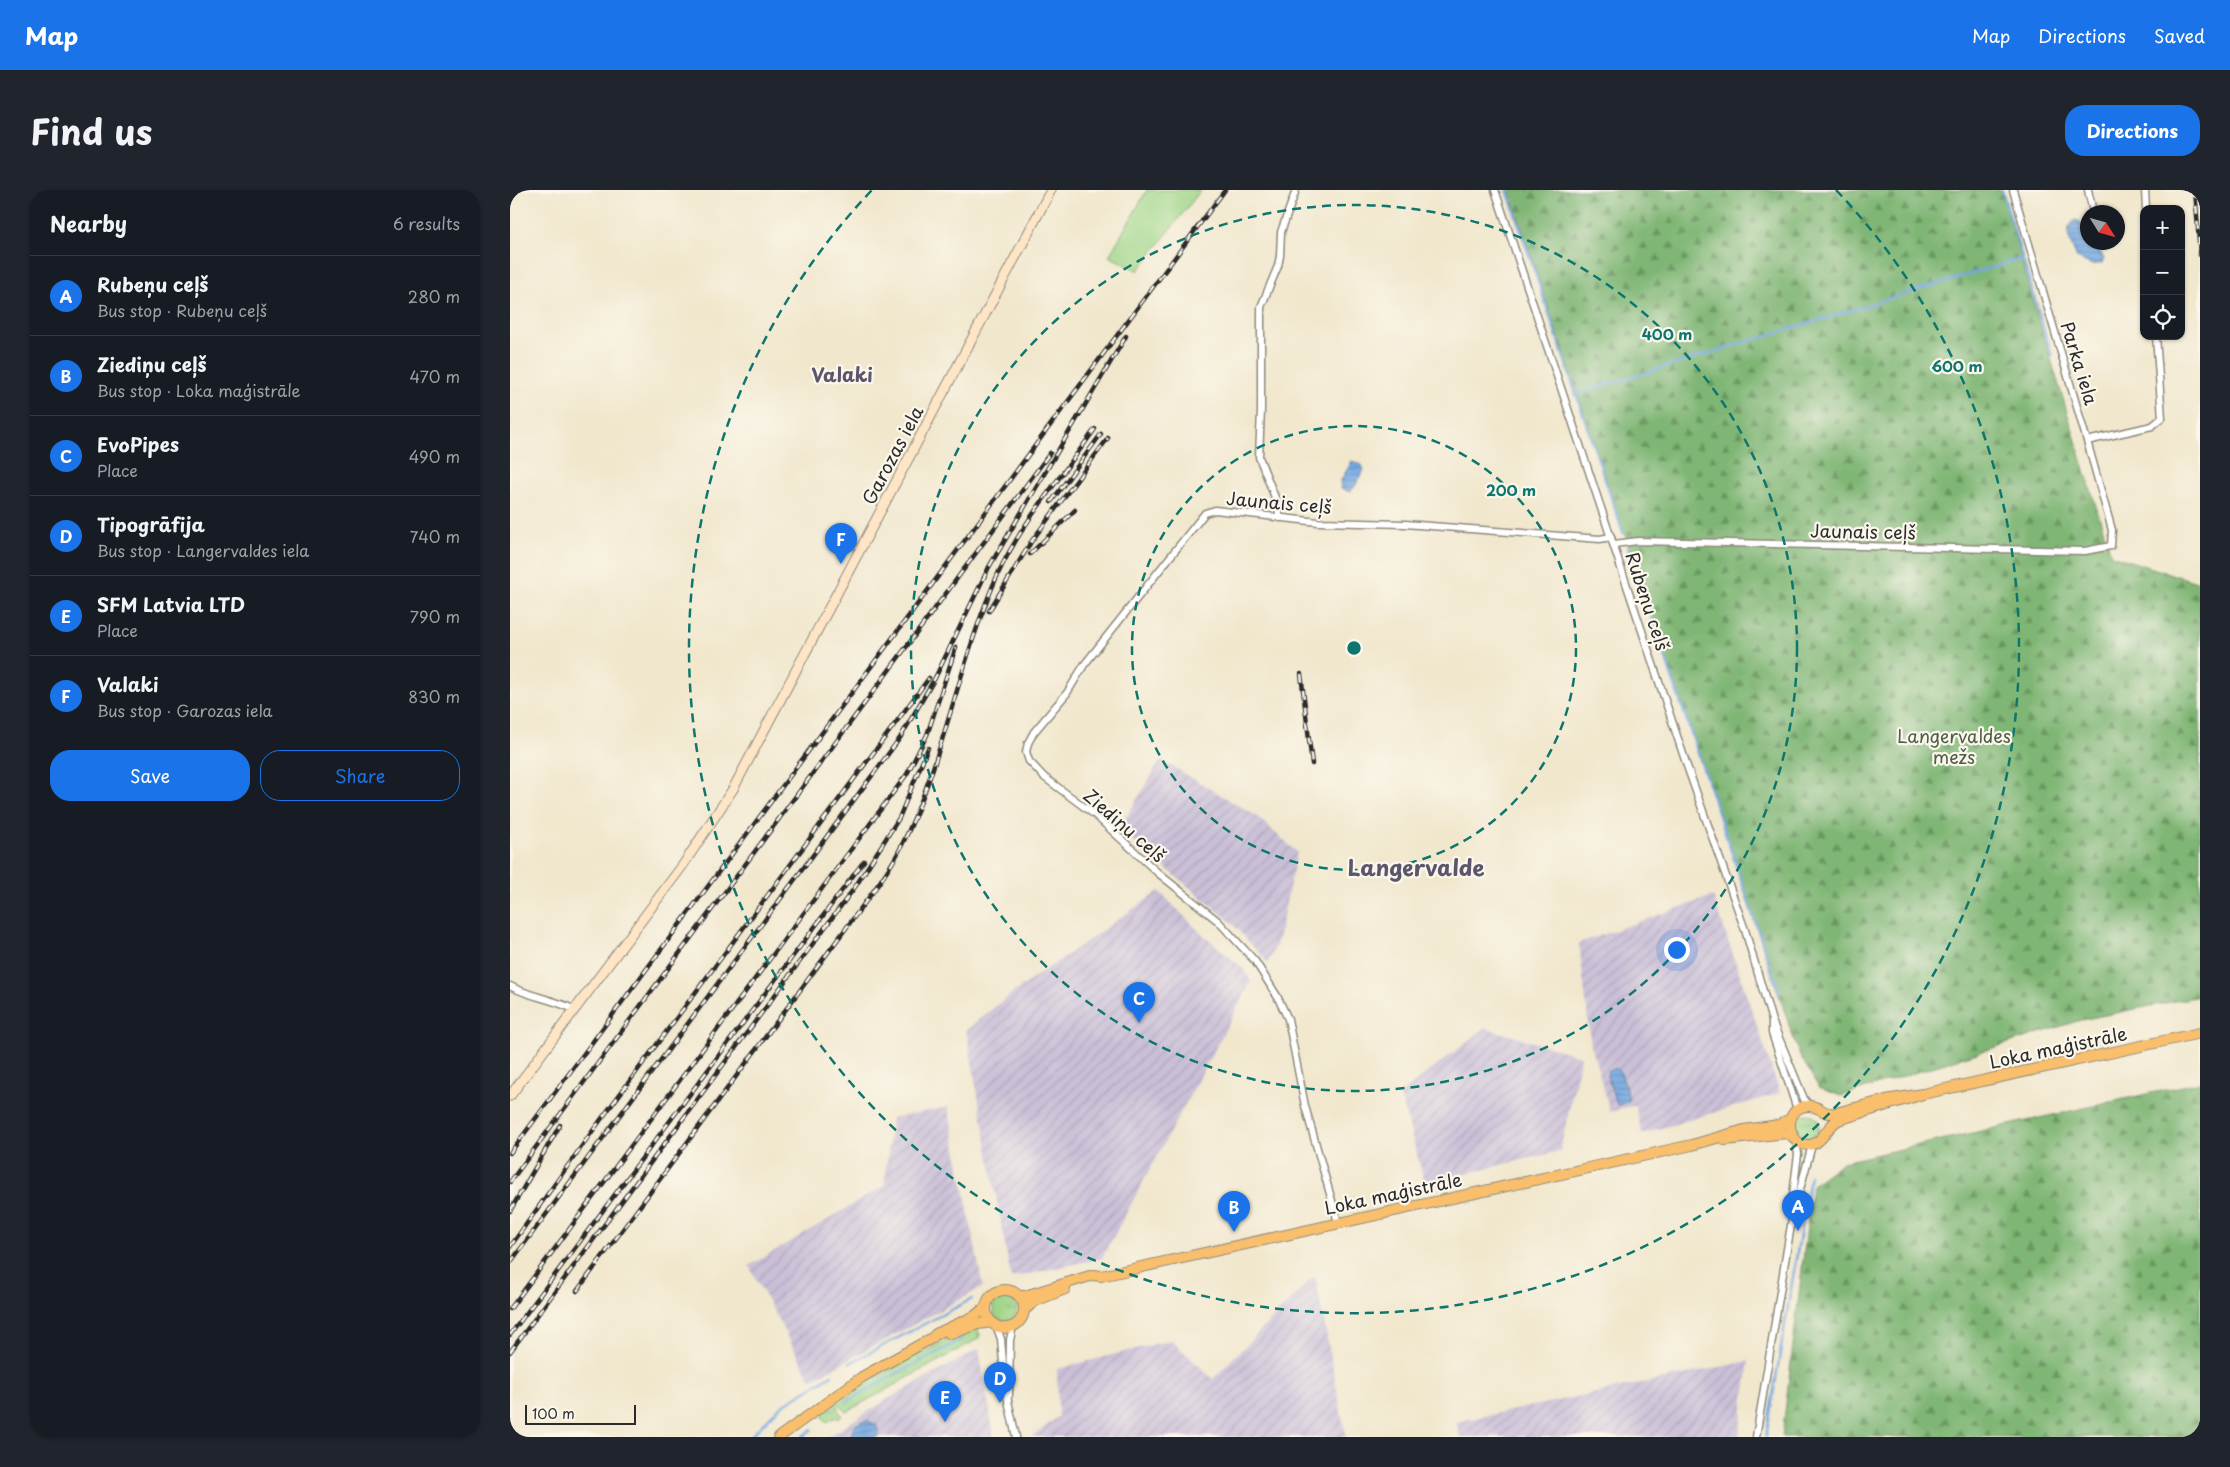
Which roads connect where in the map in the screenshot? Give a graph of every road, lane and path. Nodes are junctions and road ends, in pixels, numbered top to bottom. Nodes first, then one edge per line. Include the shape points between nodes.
1 (1051, 190) edge
2 (1296, 190) edge
3 (1494, 190) edge
4 (2013, 190) edge
5 (2088, 190) edge
6 (2145, 190) edge
7 (2091, 205) edge
8 (2146, 205) edge
9 (2156, 340) edge
10 (2087, 441) junction
11 (1280, 518) junction
12 (1611, 537) junction
13 (1614, 544) junction
14 (2112, 546) joint
15 (1028, 743) joint
16 (510, 986) edge
17 (574, 1010) junction
18 (1772, 1021) junction
19 (2200, 1033) edge
20 (1923, 1094) junction
21 (510, 1096) edge
22 (1810, 1106) junction
23 (1822, 1113) junction
24 (1793, 1115) junction
25 (1827, 1129) junction
26 (1794, 1138) junction
27 (1692, 1144) junction
28 (1812, 1144) junction
29 (1792, 1219) junction
30 (1338, 1222) junction
31 (1101, 1276) junction
32 (1019, 1296) junction
33 (986, 1307) junction
34 (1024, 1310) junction
35 (994, 1324) junction
36 (1013, 1326) junction
37 (932, 1338) junction
38 (1009, 1396) junction
39 (779, 1437) edge
40 (1016, 1437) edge
41 (1756, 1437) edge

1 - 17 main road, Garozas iela via 733,788 683,865
2 - 11 street via 1282,232 1278,266 1261,307 1259,458
3 - 12 street, Rubeņu ceļš
4 - 10 street, Parka iela
5 - 7 street
6 - 8 street
9 - 10 street via 2162,418 2152,426
10 - 14 street, Parka iela via 2112,530
11 - 12 street, Jaunais ceļš via 1600,539
11 - 15 street, Jaunais ceļš via 1215,510 1205,513 1084,665 1067,693
12 - 13 street, Rubeņu ceļš
13 - 14 street, Jaunais ceļš via 1648,541 2076,551
13 - 18 street, Rubeņu ceļš via 1755,960
15 - 30 street, Ziediņu ceļš via 1029,761 1044,777 1095,815 1158,873 1218,921 1255,961 1288,1019 1305,1106
16 - 17 street
17 - 21 main road, Garozas iela
18 - 22 street, Rubeņu ceļš via 1804,1099
18 - 24 street, Rubeņu ceļš via 1772,1032 1796,1106
19 - 20 main road, Loka maģistrāle
20 - 23 main road, Loka maģistrāle via 1836,1113
20 - 25 main road, Loka maģistrāle via 1838,1120
22 - 23 main road
22 - 24 main road, Loka maģistrāle
23 - 25 main road
24 - 26 main road via 1789,1128
24 - 27 main road, Loka maģistrāle via 1780,1125 1744,1130
25 - 28 main road, Loka maģistrāle via 1820,1141
26 - 27 main road, Loka maģistrāle via 1786,1133
26 - 28 main road, Loka maģistrāle via 1803,1144
26 - 29 street via 1798,1154 1790,1211
27 - 30 main road, Loka maģistrāle
28 - 29 street
29 - 41 street
30 - 31 main road, Loka maģistrāle
31 - 32 main road, Loka maģistrāle
31 - 34 main road, Loka maģistrāle via 1035,1301
32 - 33 main road, Loka maģistrāle via 1002,1290 991,1296
32 - 34 main road
33 - 35 main road
33 - 37 main road, Loka maģistrāle
34 - 36 main road, Loka maģistrāle via 1021,1319
35 - 36 main road, Loka maģistrāle
35 - 37 main road, Loka maģistrāle via 978,1324
35 - 38 street via 1001,1340
36 - 38 street
37 - 39 main road, Loka maģistrāle via 862,1376
38 - 40 street

